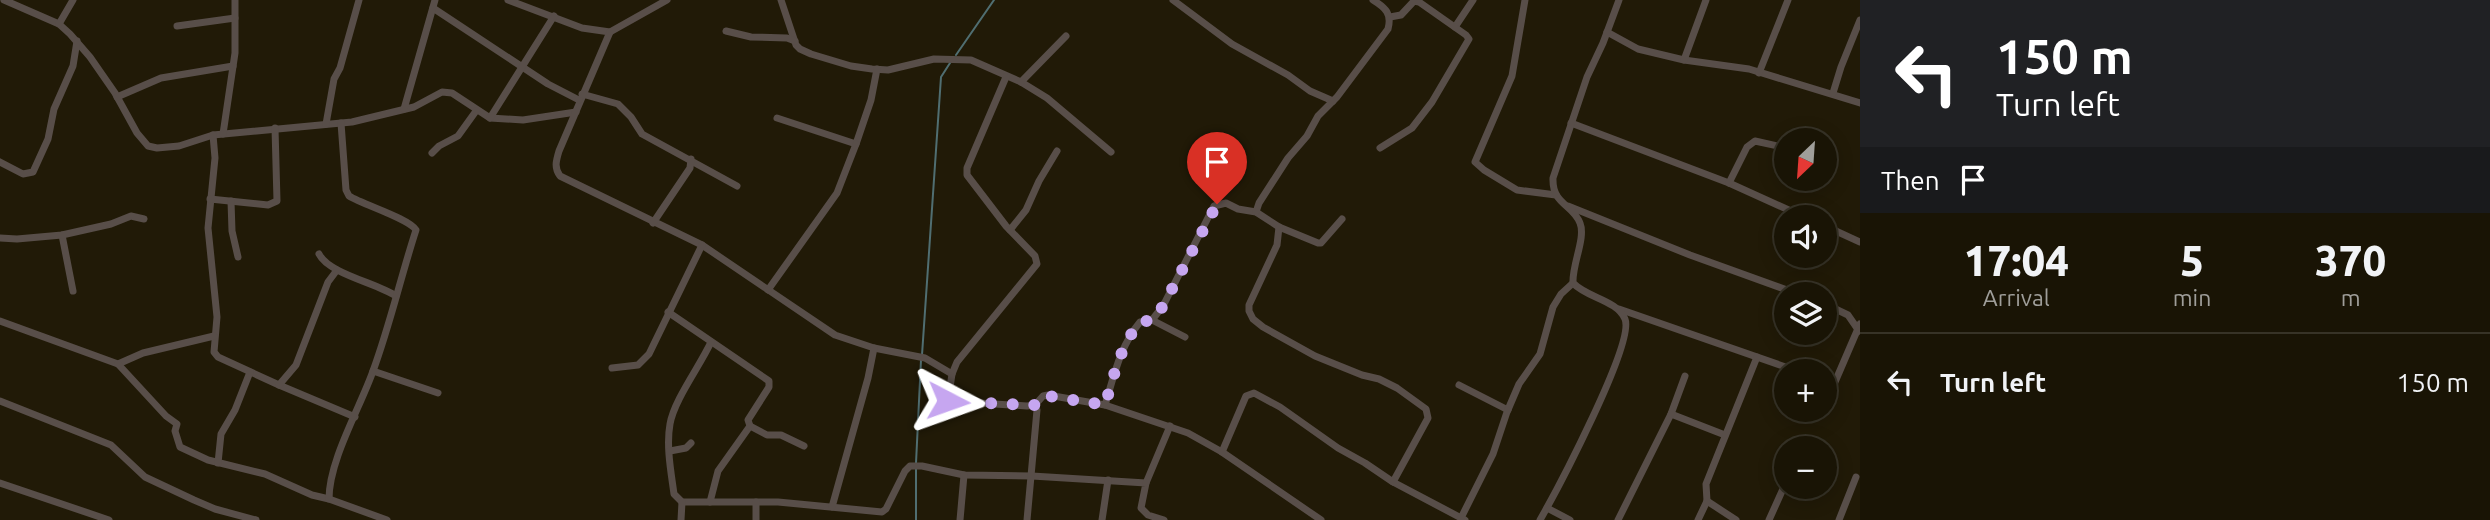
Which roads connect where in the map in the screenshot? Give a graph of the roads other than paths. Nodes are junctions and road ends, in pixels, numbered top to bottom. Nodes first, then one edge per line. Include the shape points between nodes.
1 (4, 0) edge
2 (73, 0) edge
3 (235, 0) edge
4 (359, 0) edge
5 (508, 0) edge
6 (667, 0) edge
7 (781, 0) edge
8 (1173, 0) edge
9 (1373, 0) edge
10 (1473, 0) edge
11 (1525, 0) edge
12 (1619, 0) edge
13 (1706, 0) edge
14 (1788, 0) edge
15 (434, 4) edge
16 (554, 16) junction
17 (1390, 17) junction
18 (235, 18) junction
19 (1860, 20) edge
20 (60, 24) junction
21 (177, 26) dead end
22 (1455, 27) junction
23 (726, 31) dead end
24 (610, 32) junction
25 (1607, 32) junction
26 (1066, 36) dead end
27 (76, 41) junction
28 (795, 41) junction
29 (1684, 60) junction
30 (233, 66) junction
31 (520, 67) junction
32 (877, 69) junction
33 (1759, 73) junction
34 (1006, 77) junction
35 (1021, 82) junction
36 (1833, 93) junction
37 (117, 97) junction
38 (581, 97) junction
39 (1333, 101) junction
40 (1860, 103) edge
41 (404, 109) junction
42 (476, 111) junction
43 (576, 112) junction
44 (490, 118) junction
45 (777, 118) dead end
46 (341, 123) junction
47 (326, 124) junction
48 (1571, 124) junction
49 (275, 128) junction
50 (223, 134) junction
51 (213, 135) junction
52 (856, 144) junction
53 (1774, 145) edge
54 (1380, 148) dead end
55 (1057, 151) dead end
56 (1111, 152) dead end
57 (432, 153) dead end
58 (0, 162) edge
59 (693, 163) junction
60 (1730, 183) junction
61 (737, 186) dead end
62 (1556, 195) junction
63 (210, 198) junction
64 (231, 201) junction
65 (1561, 203) junction
66 (1778, 205) edge
67 (1256, 212) junction
68 (1588, 214) junction
69 (144, 219) dead end
70 (1342, 219) dead end
71 (1580, 222) junction
72 (653, 223) junction
73 (1279, 227) junction
74 (1010, 230) junction
75 (1837, 231) edge
76 (62, 234) junction
77 (0, 238) edge
78 (1860, 242) edge
79 (702, 245) junction
80 (319, 254) dead end
81 (238, 257) dead end
82 (337, 270) junction
83 (1573, 283) junction
84 (1774, 285) edge
85 (768, 290) junction
86 (73, 291) dead end
87 (396, 296) junction
88 (1615, 308) junction
89 (1837, 310) edge
90 (668, 312) junction
91 (1153, 320) junction
92 (0, 321) edge
93 (1859, 329) edge
94 (214, 336) junction
95 (1185, 337) dead end
96 (711, 342) junction
97 (874, 348) junction
98 (1757, 357) junction
99 (1774, 363) edge
100 (118, 364) junction
101 (612, 368) dead end
102 (250, 372) junction
103 (373, 372) junction
104 (952, 374) junction
105 (1685, 376) dead end
106 (1837, 378) edge
107 (279, 385) junction
108 (1459, 385) dead end
109 (438, 393) dead end
110 (0, 401) edge
111 (1035, 405) junction
112 (1105, 405) junction
113 (1508, 410) junction
114 (1671, 414) junction
115 (355, 417) junction
116 (750, 426) junction
117 (1170, 426) junction
118 (1725, 435) junction
119 (691, 443) dead end
120 (804, 446) dead end
121 (670, 452) junction
122 (1222, 452) junction
123 (218, 463) junction
124 (964, 475) junction
125 (1032, 476) junction
126 (1856, 477) dead end
127 (1108, 480) junction
128 (1393, 482) junction
129 (0, 483) edge
130 (1146, 483) junction
131 (329, 499) junction
132 (1778, 499) edge
133 (1707, 501) junction
134 (682, 502) junction
135 (710, 502) junction
136 (756, 502) junction
137 (832, 507) junction
138 (1547, 508) junction
139 (1463, 519) edge
140 (109, 520) edge
141 (257, 520) edge
142 (387, 520) edge
143 (681, 520) edge
144 (756, 520) edge
145 (960, 520) edge
146 (1027, 520) edge
147 (1102, 520) edge
148 (1164, 520) edge
149 (1321, 520) edge
150 (1540, 520) edge
151 (1570, 520) edge
152 (1618, 520) edge
153 (1698, 520) edge
154 (1736, 520) edge
155 (1769, 520) edge
156 (1839, 520) edge

1 - 20 street
2 - 20 street
3 - 18 street
4 - 47 street via 334,79
5 - 16 street
6 - 24 street
7 - 28 street
8 - 39 street via 1232,44
9 - 17 street
10 - 22 street
11 - 62 street via 1512,76 1475,162 1517,190
12 - 25 street
13 - 29 street
14 - 33 street
15 - 31 street
15 - 41 street
16 - 24 street via 582,28
16 - 31 street
17 - 22 street via 1401,15 1413,1
17 - 39 street via 1388,29
18 - 21 street
18 - 30 street
19 - 36 street
20 - 27 street
22 - 54 street via 1468,36 1468,43 1432,102 1412,128
23 - 28 street
24 - 38 street
25 - 29 street via 1638,49
25 - 48 street
26 - 35 street
27 - 37 street
27 - 58 street via 74,66 33,172 23,174
28 - 32 street via 800,50 811,54
29 - 33 street
30 - 37 street via 161,78
30 - 50 street
31 - 38 street
31 - 44 street
32 - 34 street via 947,58 971,60
32 - 52 street via 872,100
33 - 36 street
34 - 35 street
34 - 74 street via 967,168 970,180
35 - 56 street via 1063,110
36 - 40 street
37 - 51 street via 148,146 169,148
38 - 43 street
38 - 59 street via 618,104 642,134
39 - 67 street via 1318,116
41 - 42 street via 448,92
41 - 46 street
42 - 44 street
42 - 57 street via 458,136
43 - 44 street via 523,120
43 - 72 street via 559,151 556,171
45 - 52 street
46 - 47 street
46 - 87 street via 349,196 408,221 416,230
47 - 49 street
48 - 60 street
48 - 62 street via 1553,178
49 - 50 street
49 - 64 street via 277,201 268,205
50 - 51 street
51 - 63 street
52 - 85 street via 837,193
53 - 60 street via 1755,141 1747,147
55 - 74 street
59 - 61 street
59 - 72 street
60 - 66 street
62 - 65 street
63 - 64 street
63 - 94 street via 208,228 217,317
64 - 81 street
65 - 68 street
65 - 71 street
67 - 73 street
67 - 91 street via 1226,203 1214,206
68 - 71 street
68 - 84 street
69 - 76 street via 131,216
70 - 73 street via 1321,243
71 - 83 street
72 - 79 street
73 - 128 street via 1277,245 1249,311 1263,327 1315,356 1388,383 1426,409 1428,418
74 - 104 street via 1037,264
75 - 78 street
76 - 77 street
76 - 86 street
79 - 85 street
79 - 90 street
80 - 82 street
82 - 87 street
82 - 107 street via 328,282 296,365
83 - 88 street
83 - 113 street via 1553,307 1540,355 1523,376
85 - 97 street via 835,335
87 - 103 street
88 - 98 street
88 - 138 street via 1626,320 1623,344
89 - 93 street
90 - 96 street
90 - 101 street via 643,363
91 - 95 street
91 - 112 street via 1140,322 1130,334
92 - 100 street
93 - 106 street
94 - 100 street via 143,353
94 - 102 street via 215,354
96 - 116 street via 769,381 748,420
96 - 121 street via 674,410 669,425
97 - 104 street via 925,358
97 - 137 street
98 - 99 street
98 - 118 street
100 - 123 street via 177,424 180,447
102 - 107 street
102 - 123 street via 221,434
103 - 109 street
103 - 115 street
104 - 111 street via 950,401
105 - 114 street
107 - 115 street
108 - 113 street
110 - 141 street via 111,445 145,477 194,500
111 - 112 street via 1048,396
111 - 125 street
112 - 117 street
113 - 139 street
114 - 118 street
114 - 152 street
115 - 131 street via 335,463
116 - 120 street
116 - 135 street via 718,471
117 - 122 street
117 - 130 street
118 - 133 street via 1706,484
119 - 121 street
121 - 134 street via 674,494
122 - 128 street via 1246,396 1254,393
122 - 149 street
123 - 131 street via 265,474
124 - 125 street
124 - 137 street via 910,466 882,512
124 - 145 street
125 - 127 street
125 - 146 street
126 - 156 street
127 - 130 street
127 - 147 street
128 - 139 street
129 - 140 street
130 - 148 street via 1141,508
131 - 142 street
132 - 155 street
133 - 153 street
133 - 154 street
134 - 135 street
134 - 143 street
135 - 136 street
136 - 137 street
136 - 144 street
138 - 150 street
138 - 151 street

